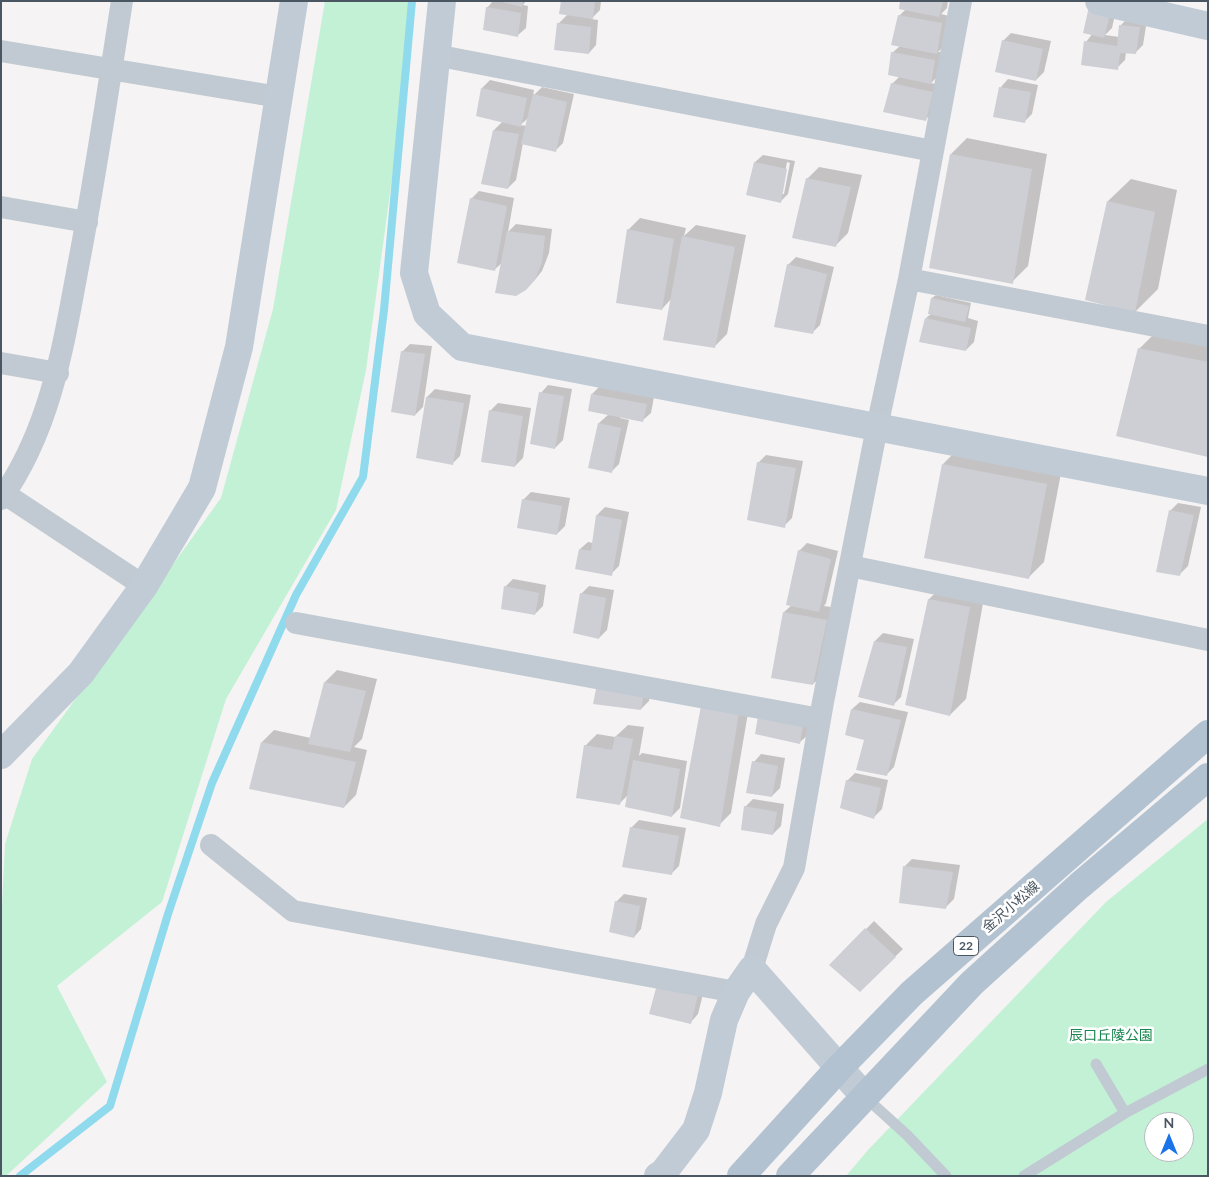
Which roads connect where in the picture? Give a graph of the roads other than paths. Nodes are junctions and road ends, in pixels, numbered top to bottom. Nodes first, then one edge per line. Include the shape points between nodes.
1 (122, 1) edge
2 (294, 1) edge
3 (442, 1) edge
4 (960, 1) edge
5 (1099, 1) edge
6 (1208, 26) edge
7 (1, 51) edge
8 (435, 55) junction
9 (111, 70) junction
10 (279, 97) junction
11 (932, 151) junction
12 (1, 207) edge
13 (87, 222) junction
14 (908, 279) junction
15 (1208, 336) edge
16 (1, 363) edge
17 (58, 373) junction
18 (877, 427) junction
19 (1208, 491) edge
20 (3, 496) edge
21 (850, 566) junction
22 (144, 586) junction
23 (296, 623) dead end
24 (1208, 640) edge
25 (820, 719) junction
26 (1208, 734) edge
27 (1, 754) edge
28 (1208, 776) edge
29 (211, 845) dead end
30 (752, 969) junction
31 (736, 992) junction
32 (1096, 1064) dead end
33 (839, 1068) junction
34 (1208, 1068) edge
35 (865, 1097) junction
36 (1126, 1112) junction
37 (658, 1176) edge
38 (741, 1176) edge
39 (790, 1176) edge
40 (946, 1176) edge
41 (1024, 1176) edge

1 - 9 street
2 - 10 street
3 - 8 street
4 - 11 street
5 - 6 street
7 - 9 street
8 - 11 street
8 - 18 street via 414,273 427,314 462,347
9 - 10 street
9 - 13 street
10 - 22 street via 239,347 202,488
11 - 14 street
12 - 13 street
13 - 17 street
14 - 15 street
14 - 18 street
16 - 17 street
17 - 20 street via 37,437
18 - 19 street
18 - 21 street
20 - 22 street
21 - 24 street
21 - 25 street
22 - 27 street via 81,673
23 - 25 street
25 - 30 street via 794,868 766,924
26 - 33 main road, 金沢小松線 / 22 via 912,993
28 - 35 main road, 22 via 1078,886 972,983
29 - 31 street via 293,911
30 - 31 street
30 - 33 street
31 - 37 street via 724,1020 708,1093 696,1130
32 - 36 lane
33 - 35 street
33 - 38 main road, 金沢小松線 / 22
34 - 36 lane
35 - 39 main road, 22
35 - 40 lane
36 - 41 lane

